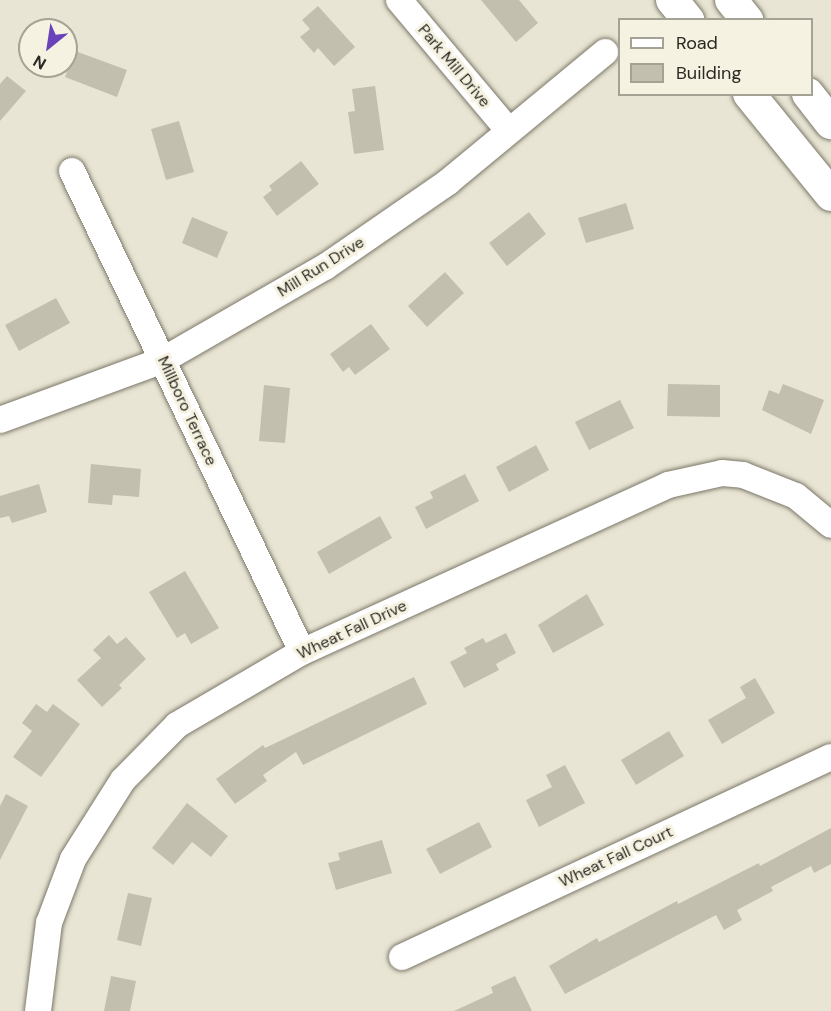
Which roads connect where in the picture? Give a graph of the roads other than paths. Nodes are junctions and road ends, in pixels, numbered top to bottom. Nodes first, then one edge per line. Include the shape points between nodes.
1 (399, 0) edge
2 (672, 0) edge
3 (732, 0) edge
4 (686, 18) edge
5 (746, 18) edge
6 (605, 52) dead end
7 (751, 96) edge
8 (810, 96) edge
9 (831, 123) edge
10 (509, 131) junction
11 (72, 171) dead end
12 (831, 195) edge
13 (163, 360) junction
14 (0, 420) edge
15 (831, 525) edge
16 (302, 652) junction
17 (831, 757) edge
18 (402, 957) dead end
19 (38, 1011) edge

1 - 10 street, Park Mill Drive
2 - 4 main road
3 - 5 main road
6 - 10 street, Mill Run Drive
7 - 12 main road
8 - 9 main road
10 - 13 street, Mill Run Drive via 448,182 325,267
11 - 13 street, Millboro Terrace
13 - 14 street, Mill Run Drive
13 - 16 street, Millboro Terrace
15 - 16 street, Wheat Fall Drive via 796,496 743,475 722,473 668,485
16 - 19 street, Wheat Fall Drive via 177,725 123,780 73,859 57,902 42,967
17 - 18 street, Wheat Fall Court

